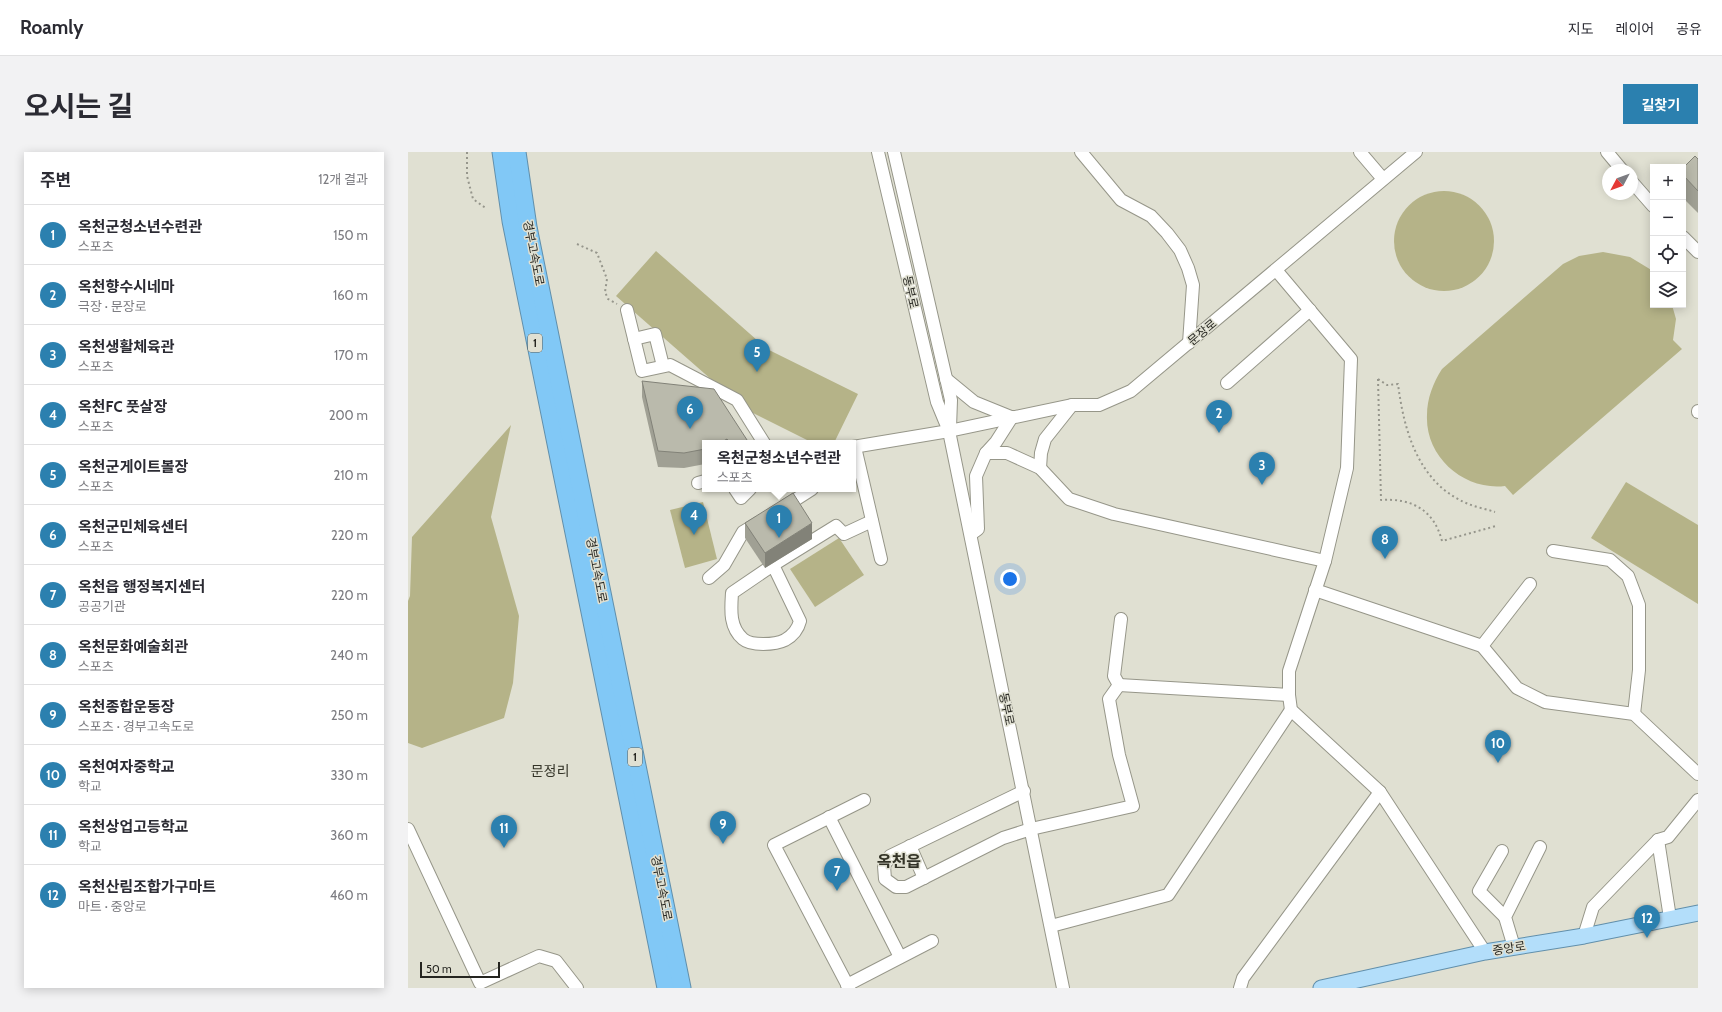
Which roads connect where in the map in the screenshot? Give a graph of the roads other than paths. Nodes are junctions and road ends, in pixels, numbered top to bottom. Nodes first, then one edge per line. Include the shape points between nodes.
1 (501, 152) edge
2 (517, 152) edge
3 (878, 152) edge
4 (894, 152) edge
5 (1081, 152) edge
6 (1360, 152) edge
7 (1416, 152) edge
8 (1607, 152) edge
9 (1617, 164) edge
10 (1383, 179) junction
11 (1638, 189) edge
12 (1650, 203) edge
13 (1686, 240) edge
14 (1698, 252) edge
15 (1276, 270) junction
16 (627, 310) road end
17 (1310, 310) junction
18 (634, 339) junction
19 (1188, 343) junction
20 (663, 366) junction
21 (946, 379) junction
22 (1226, 383) dead end
23 (1072, 405) junction
24 (1012, 417) junction
25 (949, 431) junction
26 (761, 440) edge
27 (856, 448) edge
28 (986, 453) junction
29 (856, 456) edge
30 (1040, 468) junction
31 (737, 492) edge
32 (747, 492) edge
33 (807, 492) edge
34 (872, 521) junction
35 (971, 534) junction
36 (1553, 551) dead end
37 (881, 559) dead end
38 (1325, 561) junction
39 (773, 565) junction
40 (709, 578) dead end
41 (1530, 584) dead end
42 (1315, 590) junction
43 (1120, 619) dead end
44 (1482, 646) junction
45 (1119, 685) junction
46 (1289, 695) junction
47 (1291, 710) junction
48 (1634, 714) junction
49 (1698, 774) edge
50 (1024, 791) junction
51 (1380, 792) junction
52 (864, 800) dead end
53 (1698, 800) edge
54 (829, 817) junction
55 (1032, 828) junction
56 (408, 829) edge
57 (1658, 840) junction
58 (910, 846) junction
59 (1540, 847) dead end
60 (1502, 851) dead end
61 (924, 878) junction
62 (1698, 913) edge
63 (1505, 917) junction
64 (1670, 918) junction
65 (1051, 926) junction
66 (1584, 936) junction
67 (932, 941) dead end
68 (1514, 947) junction
69 (1485, 952) junction
70 (900, 957) junction
71 (848, 986) edge
72 (1336, 986) edge
73 (577, 988) edge
74 (666, 988) edge
75 (682, 988) edge
76 (1063, 988) edge
77 (1240, 988) edge
78 (1321, 988) edge

1 - 74 highway, 경부고속도로 / 1 via 510,221
2 - 75 highway, 경부고속도로 / 1 via 528,227
3 - 25 street, 동부로 via 937,402
4 - 21 street, 동부로
5 - 19 street via 1121,200 1151,216 1180,250 1193,285
6 - 10 street
7 - 10 street, 문장로
8 - 9 street
10 - 15 street, 문장로
11 - 12 street
13 - 14 street
15 - 17 street
15 - 19 street, 문장로
16 - 18 street
17 - 22 street
17 - 38 street via 1351,359 1347,468
18 - 20 street via 642,371
18 - 20 street via 655,334
19 - 23 street, 문장로 via 1131,390 1099,405
20 - 26 street via 670,365 737,400
21 - 24 street via 974,402
21 - 25 street, 동부로 via 951,400
23 - 24 street, 문장로
23 - 30 street via 1045,439
24 - 25 street, 문장로
24 - 28 street
25 - 27 street, 문장로
25 - 35 street, 동부로
28 - 30 street via 1007,453
28 - 35 street via 976,476 978,529
29 - 34 street
30 - 38 street via 1069,499 1114,514
31 - 32 street via 741,498
33 - 40 street via 743,532 724,565
34 - 37 street
34 - 39 street via 844,534 836,526
35 - 50 street, 동부로
36 - 48 street via 1610,560 1628,576 1639,605 1639,670
38 - 42 street
39 - 39 street via 800,621 795,631 785,640 753,644 744,640 732,620 732,593
41 - 44 street
42 - 44 street
42 - 46 street via 1289,671
43 - 45 street via 1114,676
44 - 48 street via 1517,688 1546,702
45 - 46 street
45 - 55 street via 1108,699 1119,755 1133,806
46 - 47 street
47 - 51 street
47 - 65 street via 1168,894
48 - 49 street
50 - 55 street, 동부로
50 - 58 street
51 - 69 street
51 - 77 street via 1243,978
52 - 54 street
53 - 57 street via 1668,837
54 - 70 street
54 - 71 street via 774,845
55 - 61 street via 989,844
55 - 65 street, 동부로
56 - 73 street via 480,983 539,956 556,961
57 - 64 street
57 - 66 street via 1593,907
58 - 61 street
58 - 61 street via 893,854 886,861 883,870 885,879 891,885 904,888
59 - 63 street
60 - 63 street via 1480,891
62 - 64 main road, 중앙로
63 - 68 street
64 - 66 main road, 중앙로
65 - 76 street, 동부로
66 - 68 main road, 중앙로
67 - 70 street
68 - 69 main road, 중앙로
69 - 72 main road, 중앙로
70 - 71 street
72 - 78 main road, 중앙로

